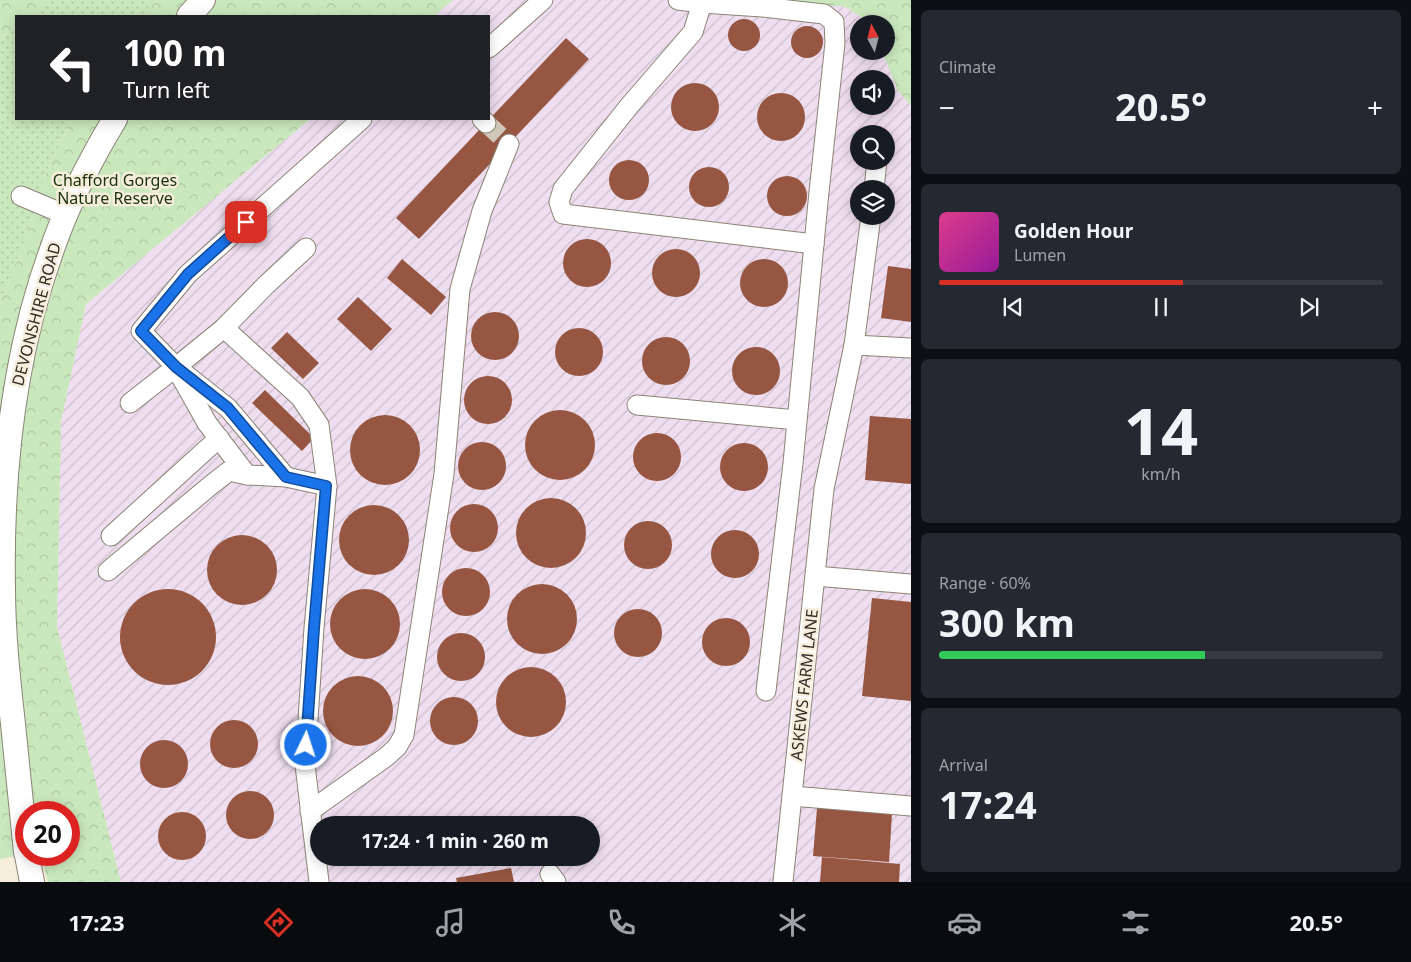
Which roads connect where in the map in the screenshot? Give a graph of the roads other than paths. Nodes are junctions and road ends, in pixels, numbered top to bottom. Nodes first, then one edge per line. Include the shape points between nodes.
1 (203, 0) edge
2 (543, 0) edge
3 (678, 0) edge
4 (702, 3) junction
5 (190, 15) edge
6 (490, 47) edge
7 (115, 120) edge
8 (361, 120) edge
9 (508, 144) dead end
10 (21, 196) dead end
11 (66, 215) junction
12 (869, 225) edge
13 (814, 244) junction
14 (306, 248) dead end
15 (224, 328) junction
16 (854, 345) junction
17 (911, 348) edge
18 (176, 367) junction
19 (130, 403) dead end
20 (637, 405) dead end
21 (797, 420) junction
22 (219, 438) junction
23 (247, 475) junction
24 (286, 477) junction
25 (326, 486) junction
26 (111, 536) dead end
27 (108, 571) dead end
28 (815, 576) junction
29 (911, 584) edge
30 (766, 691) dead end
31 (792, 796) junction
32 (21, 801) edge
33 (911, 806) edge
34 (310, 811) junction
35 (29, 866) edge
36 (32, 882) edge
37 (319, 882) edge
38 (783, 882) edge

1 - 5 main road
2 - 6 street
3 - 4 street
4 - 13 street via 824,14 834,22 835,43
4 - 13 street via 693,32 563,190 559,202 563,214
7 - 11 main road, DEVONSHIRE ROAD via 95,153
8 - 18 street via 188,274 141,331
9 - 34 street via 482,211 460,289 444,474 404,735 386,757
10 - 11 street
11 - 32 main road, DEVONSHIRE ROAD via 50,256 21,362 4,490 2,588 8,683
12 - 16 street, ASKEWS FARM LANE
13 - 21 street
14 - 15 street
15 - 18 street
15 - 25 street via 300,397 319,425
16 - 17 street
16 - 28 street, ASKEWS FARM LANE via 824,489
18 - 19 street
18 - 22 street
18 - 24 street via 228,408
20 - 21 street
21 - 30 street
22 - 23 street
22 - 26 street
23 - 24 street
23 - 27 street via 229,471
24 - 25 street
25 - 34 street via 305,765
28 - 29 street
28 - 31 street, ASKEWS FARM LANE
31 - 33 street
31 - 38 street, ASKEWS FARM LANE
34 - 37 street
35 - 36 main road, DEVONSHIRE ROAD

